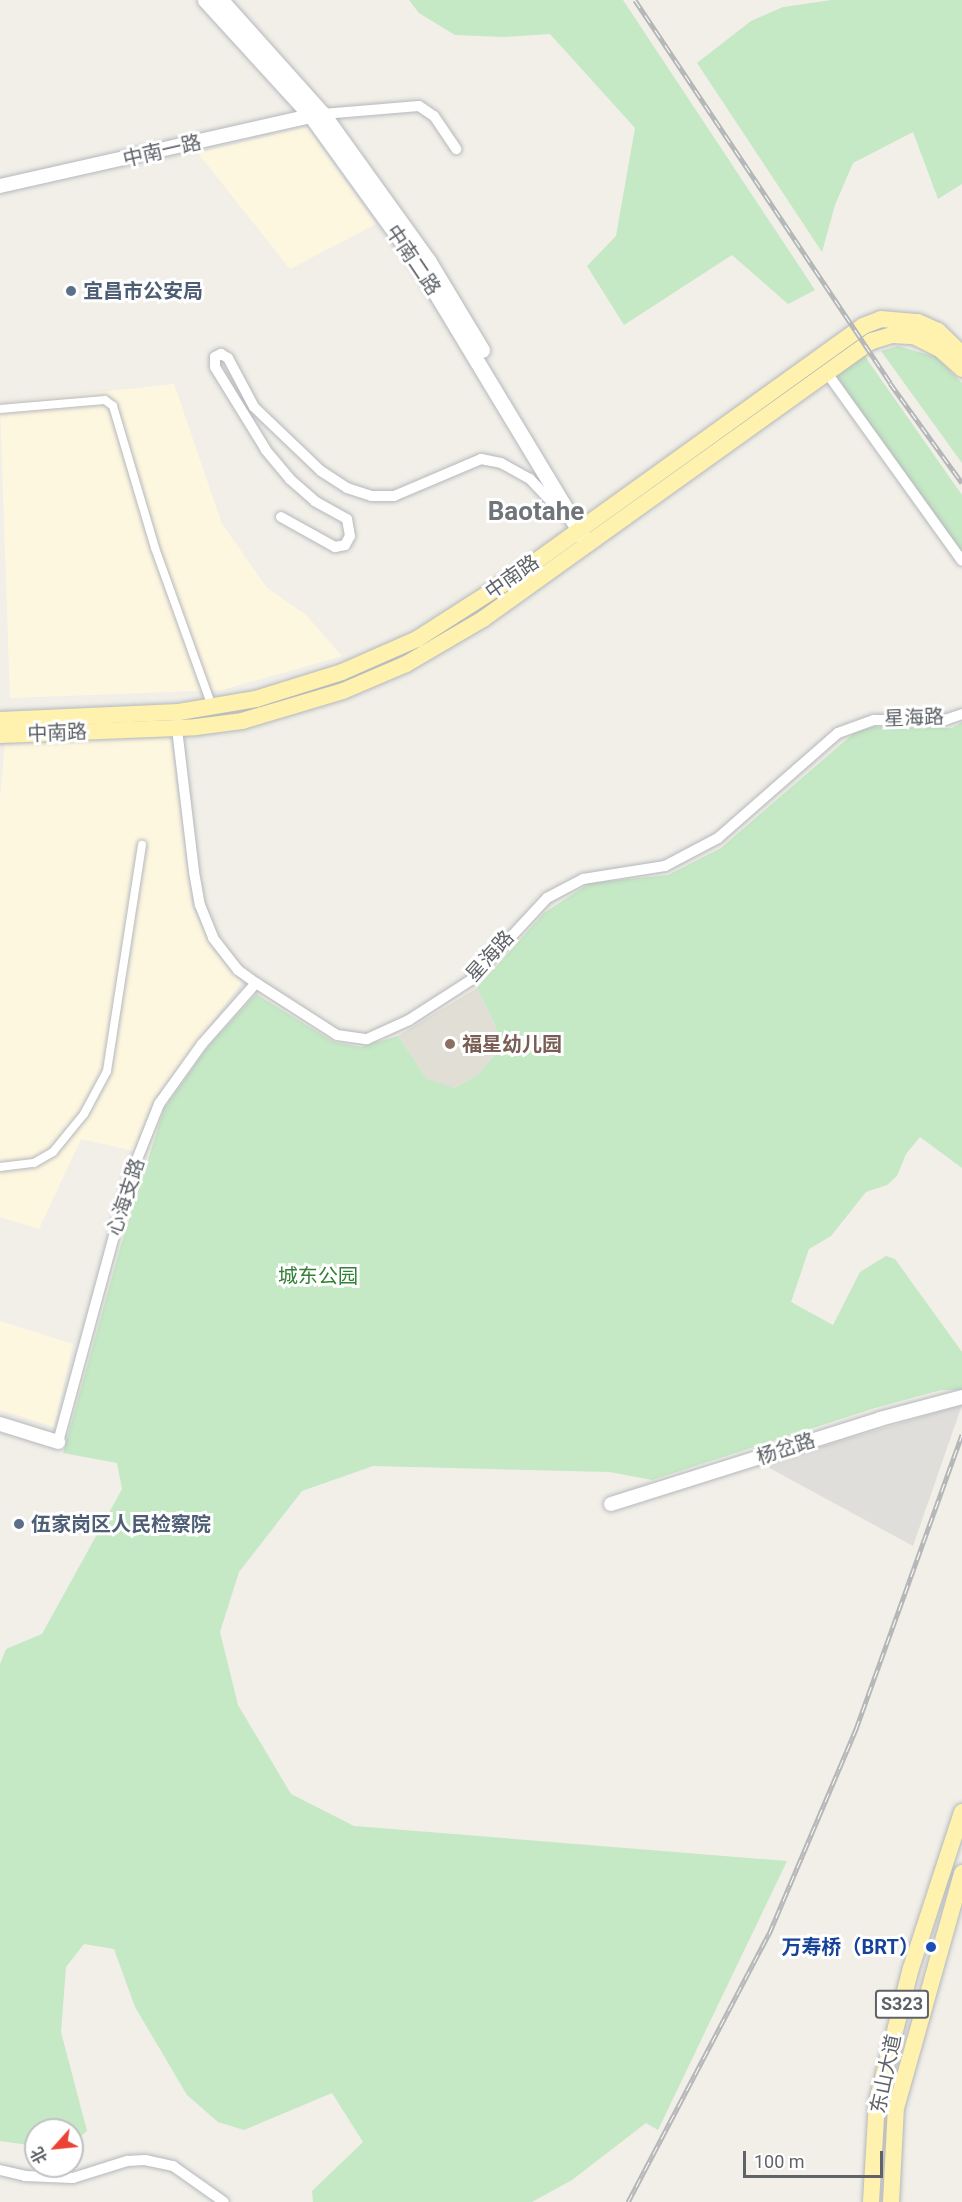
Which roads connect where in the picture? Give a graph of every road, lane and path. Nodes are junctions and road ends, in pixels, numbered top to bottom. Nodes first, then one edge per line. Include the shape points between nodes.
1 (205, 0) edge
2 (221, 0) edge
3 (317, 115) junction
4 (456, 149) dead end
5 (0, 186) edge
6 (962, 354) edge
7 (962, 369) edge
8 (827, 373) junction
9 (0, 408) edge
10 (281, 517) dead end
11 (586, 535) junction
12 (962, 561) edge
13 (213, 707) junction
14 (962, 714) edge
15 (0, 720) edge
16 (177, 729) junction
17 (0, 735) edge
18 (142, 845) dead end
19 (256, 983) junction
20 (0, 1167) edge
21 (962, 1397) edge
22 (0, 1424) edge
23 (58, 1442) joint
24 (611, 1504) dead end
25 (962, 1812) edge
26 (962, 1873) edge
27 (0, 2170) edge
28 (224, 2202) edge
29 (871, 2202) edge
30 (891, 2202) edge

1 - 3 main road, 中南二路
2 - 3 main road, 中南二路
3 - 4 street via 419,106 434,116
3 - 5 street, 中南一路
3 - 11 main road, 中南二路 via 428,260
6 - 11 main road, 中南路 via 938,331 918,322 900,318 863,326
7 - 8 main road, 中南路 via 928,341 892,334 872,341
8 - 11 main road, 中南路
8 - 12 street
9 - 13 street via 105,400 113,406 155,548
10 - 11 street via 335,547 345,544 351,528 347,519 315,501 290,479 266,450 215,367 215,357 220,354 228,358 254,407 321,471 347,488 371,496 394,496 481,459 530,479
11 - 13 main road, 中南路 via 448,621 385,655 309,685
11 - 16 main road, 中南路 via 483,619 388,672 334,694 242,721
13 - 15 main road, 中南路
14 - 19 street, 星海路 via 945,720 874,720 838,733 718,838 665,866 583,879 547,898 471,980 409,1020 368,1039 337,1035
16 - 17 main road, 中南路
16 - 19 street, 星海路 via 200,905 224,955
18 - 20 street via 107,1071 84,1114 53,1152 34,1163
19 - 23 street, 心海支路 via 202,1044 159,1104 130,1177
21 - 24 street, 杨岔路
22 - 23 street
25 - 29 main road, 东山大道 / S323 via 911,1968 877,2102
26 - 30 main road, 东山大道 via 896,2108
27 - 28 street via 24,2176 73,2178 127,2161 146,2160 173,2166

